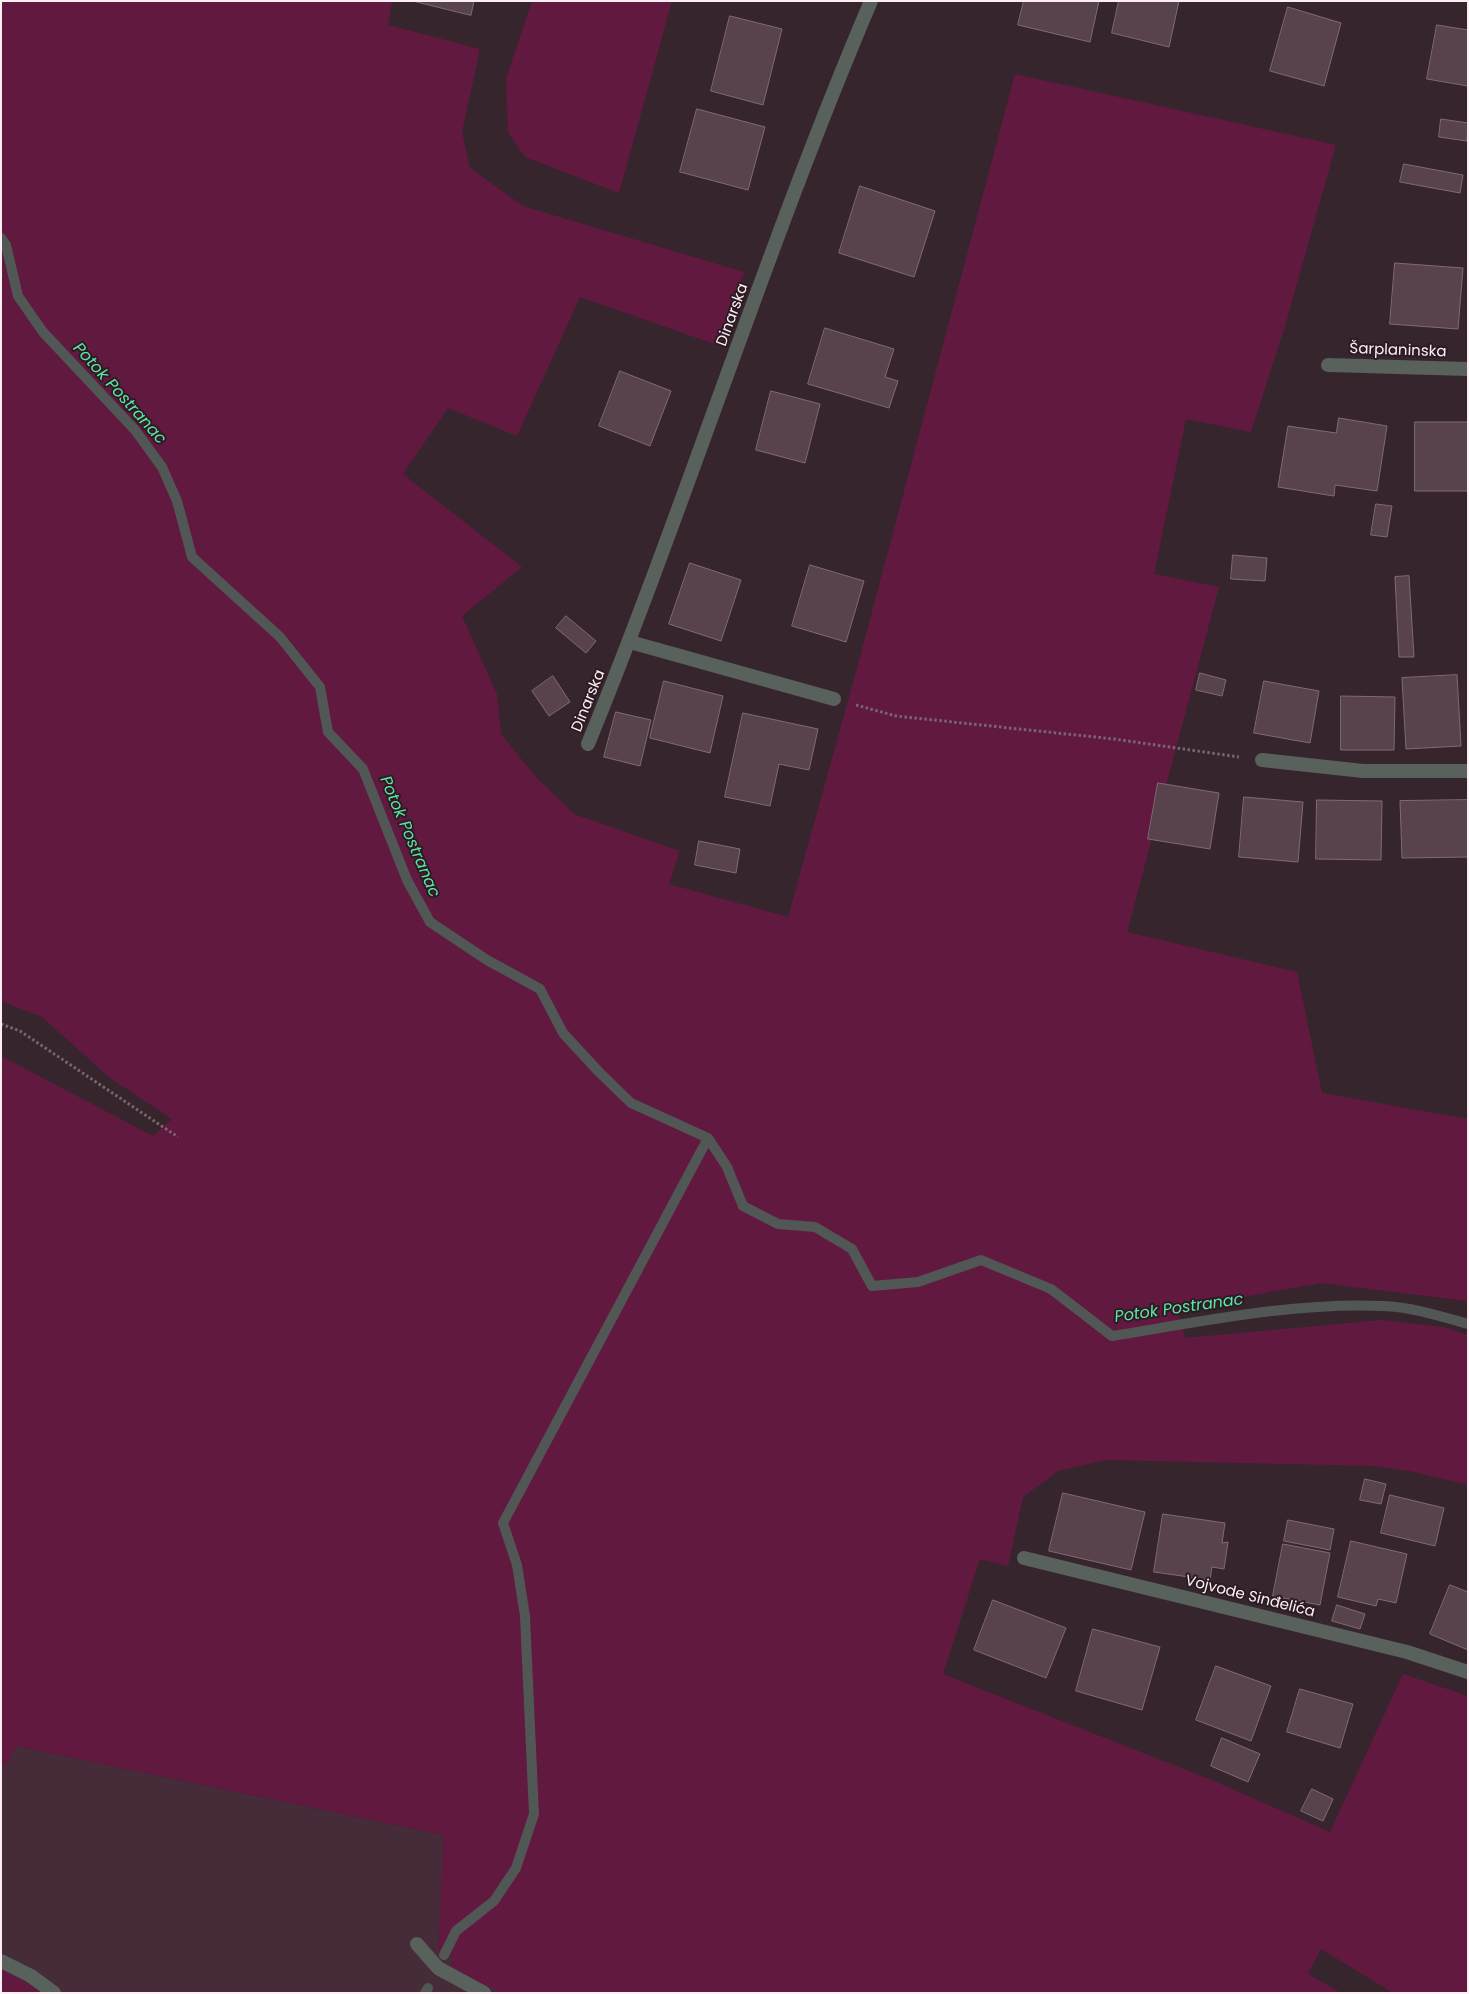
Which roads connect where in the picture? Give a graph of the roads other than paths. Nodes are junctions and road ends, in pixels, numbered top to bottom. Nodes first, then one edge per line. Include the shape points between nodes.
1 (871, 1) edge
2 (1328, 365) dead end
3 (1468, 369) edge
4 (630, 642) junction
5 (834, 698) road end
6 (588, 744) dead end
7 (1262, 760) road end
8 (1468, 771) edge
9 (1024, 1558) dead end
10 (1468, 1672) edge
11 (417, 1944) dead end
12 (1, 1961) edge
13 (54, 1993) edge
14 (484, 1993) edge

1 - 4 street, Dinarska via 830,98
2 - 3 street, Šarplaninska
4 - 5 street
4 - 6 street, Dinarska
7 - 8 street via 1362,771
9 - 10 street, Vojvode Sinđelića via 1407,1652
11 - 14 street via 438,1968
12 - 13 street via 31,1976

